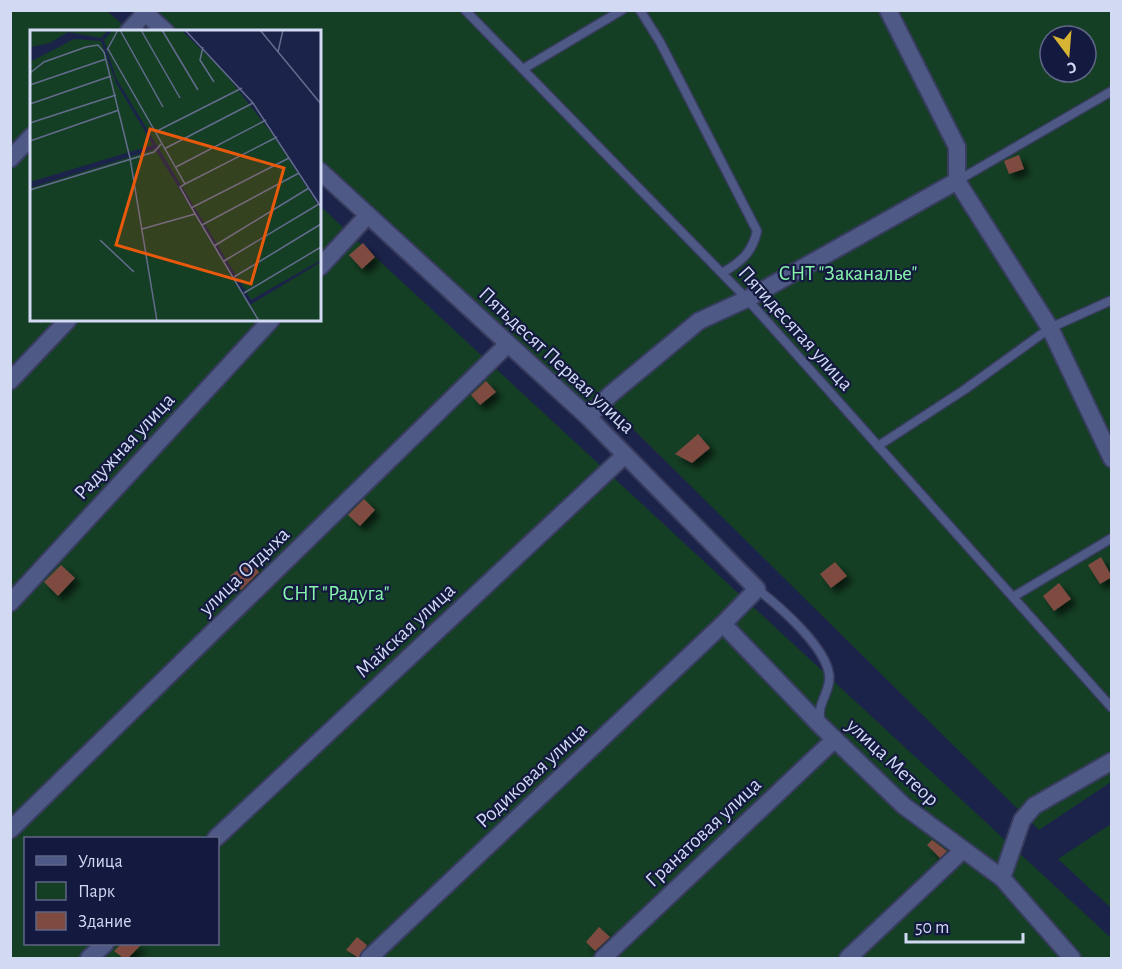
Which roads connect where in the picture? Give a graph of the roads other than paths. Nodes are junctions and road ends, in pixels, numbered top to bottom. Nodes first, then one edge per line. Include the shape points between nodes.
1 (465, 10) edge
2 (622, 10) edge
3 (640, 10) edge
4 (888, 10) edge
5 (144, 12) edge
6 (130, 30) edge
7 (164, 30) edge
8 (523, 69) junction
9 (1112, 91) edge
10 (30, 138) edge
11 (10, 159) edge
12 (321, 172) edge
13 (957, 181) junction
14 (368, 215) junction
15 (321, 266) edge
16 (722, 273) junction
17 (747, 299) junction
18 (1112, 300) edge
19 (67, 321) edge
20 (270, 321) edge
21 (1050, 328) junction
22 (508, 344) junction
23 (10, 381) edge
24 (588, 417) junction
25 (878, 446) junction
26 (625, 455) junction
27 (1112, 459) edge
28 (1112, 538) edge
29 (757, 589) junction
30 (1013, 597) junction
31 (10, 603) edge
32 (723, 624) junction
33 (1112, 708) edge
34 (820, 725) junction
35 (835, 739) junction
36 (1112, 760) edge
37 (10, 830) edge
38 (217, 837) edge
39 (963, 850) junction
40 (1002, 878) junction
41 (104, 945) edge
42 (89, 958) edge
43 (369, 958) edge
44 (603, 958) edge
45 (848, 958) edge
46 (1072, 958) edge

1 - 8 lane, Пятидесятая улица
2 - 8 lane
3 - 16 lane via 757,231 753,248
4 - 13 street via 957,147
5 - 6 street
5 - 7 street
8 - 16 lane, Пятидесятая улица
9 - 13 lane
10 - 11 street
12 - 14 street, Пятьдесят Первая улица
13 - 17 street
13 - 21 street
14 - 15 street
14 - 22 street, Пятьдесят Первая улица
16 - 17 lane, Пятидесятая улица
17 - 24 street via 699,321
17 - 25 lane, Пятидесятая улица
18 - 21 lane
19 - 23 street
20 - 31 street, Радужная улица
21 - 25 lane
21 - 27 street
22 - 24 street, Пятьдесят Первая улица
22 - 37 street, улица Отдыха
24 - 26 street, Пятьдесят Первая улица
25 - 30 lane, Пятидесятая улица
26 - 29 street, Пятьдесят Первая улица
26 - 38 street, Майская улица
28 - 30 lane
29 - 32 street
29 - 34 lane via 806,633 823,659 829,674 820,707
30 - 33 lane, Пятидесятая улица
32 - 34 street, улица Метеор
32 - 43 street, Родиковая улица
34 - 35 street, улица Метеор
35 - 39 street, улица Метеор via 904,806
35 - 44 street, Гранатовая улица
36 - 40 street via 1034,806 1022,820
39 - 40 street, улица Метеор
39 - 45 street
40 - 46 street, улица Метеор
41 - 42 street

